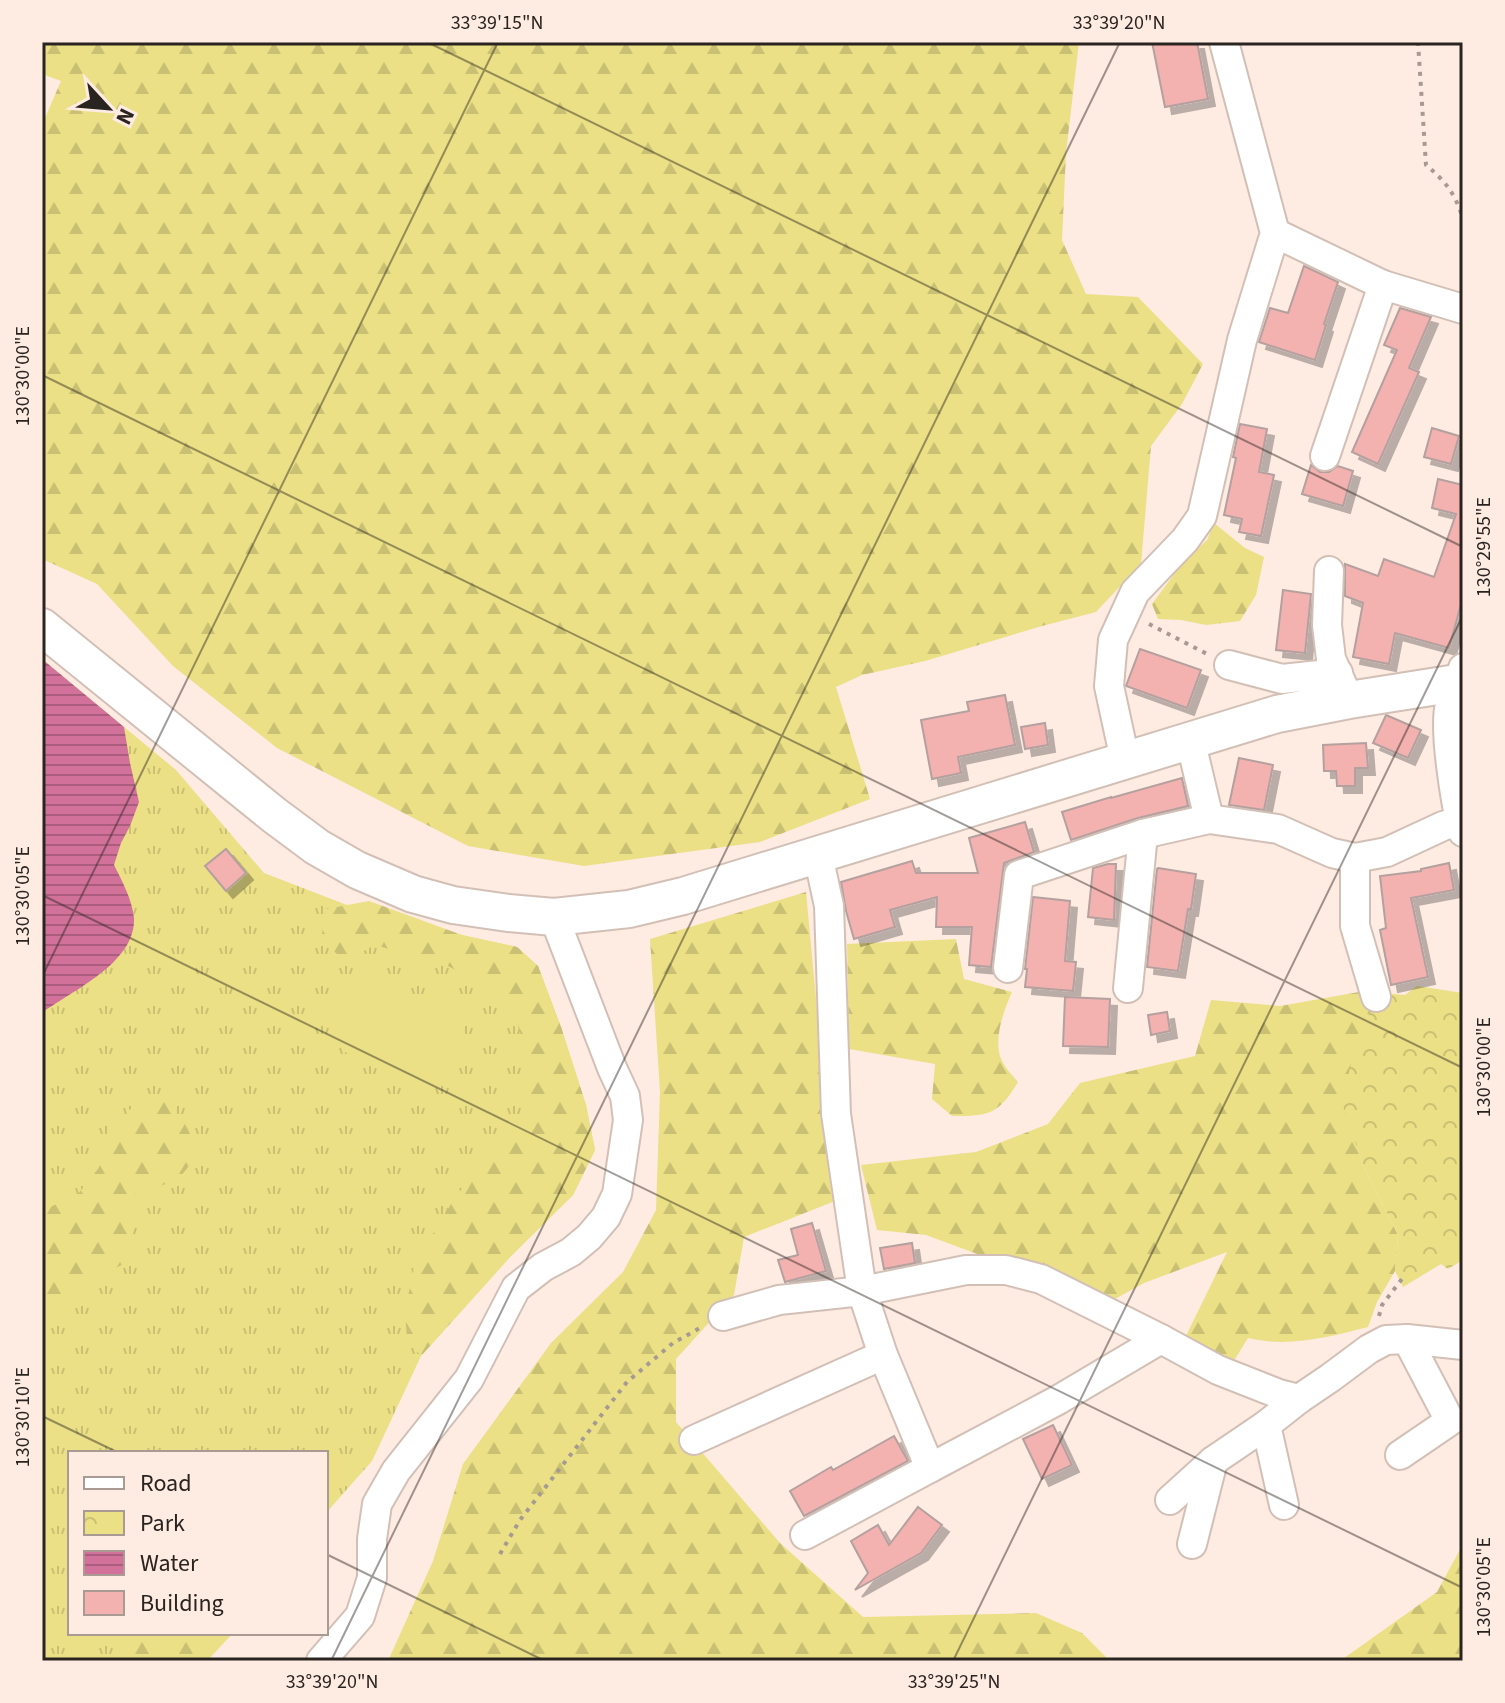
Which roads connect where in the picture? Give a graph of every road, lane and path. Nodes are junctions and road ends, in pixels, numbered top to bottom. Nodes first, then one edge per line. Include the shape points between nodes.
1 (1224, 42) edge
2 (1418, 42) edge
3 (1463, 219) edge
4 (1275, 233) junction
5 (1383, 285) junction
6 (1463, 309) edge
7 (1325, 456) dead end
8 (1329, 571) dead end
9 (1127, 611) junction
10 (42, 627) edge
11 (1229, 665) joint
12 (1462, 677) edge
13 (1344, 686) junction
14 (1190, 739) junction
15 (1125, 760) junction
16 (1209, 819) junction
17 (1462, 826) edge
18 (1143, 834) junction
19 (818, 855) junction
20 (1355, 858) junction
21 (554, 917) junction
22 (1008, 968) dead end
23 (1128, 988) dead end
24 (1376, 997) dead end
25 (1405, 1275) dead end
26 (862, 1291) junction
27 (723, 1316) joint
28 (1161, 1339) junction
29 (1407, 1339) junction
30 (1463, 1345) edge
31 (1369, 1349) junction
32 (883, 1355) junction
33 (1299, 1399) junction
34 (1266, 1425) junction
35 (694, 1440) dead end
36 (1400, 1455) dead end
37 (1213, 1461) junction
38 (930, 1468) junction
39 (1170, 1500) dead end
40 (1284, 1505) dead end
41 (805, 1535) dead end
42 (1192, 1544) dead end
43 (500, 1554) dead end
44 (321, 1661) edge

1 - 4 street
2 - 3 path via 1426,165 1456,198
4 - 5 street
4 - 9 street via 1242,340 1202,516 1135,592
5 - 6 street
5 - 7 street
8 - 13 street via 1331,659
9 - 11 path
9 - 15 street via 1113,640 1109,686
10 - 21 street via 274,815 357,870 453,905
11 - 13 street via 1282,679
12 - 13 street
12 - 17 street via 1449,707 1449,748
13 - 14 street via 1277,714
14 - 15 street
14 - 16 street
15 - 19 street
16 - 18 street
16 - 20 street via 1278,829
17 - 20 street via 1443,826 1387,852
18 - 22 street via 1019,875
18 - 23 street
19 - 21 street via 629,909
19 - 26 street via 829,906 836,1114
20 - 24 street via 1355,926
21 - 44 street via 625,1096 628,1120 617,1194 589,1237 516,1288 469,1379 396,1471 377,1504 372,1578 360,1616
25 - 31 path via 1382,1305
26 - 27 street via 779,1300
26 - 28 street via 966,1270 1006,1270 1041,1279
26 - 32 street
27 - 43 path via 673,1343 627,1382 520,1520
28 - 33 street via 1218,1370
28 - 38 street
29 - 30 street
29 - 31 street via 1386,1340
29 - 36 street via 1450,1421
31 - 33 street
32 - 35 street
32 - 38 street
33 - 34 street
34 - 37 street
34 - 40 street
37 - 39 street
37 - 42 street
38 - 41 street

